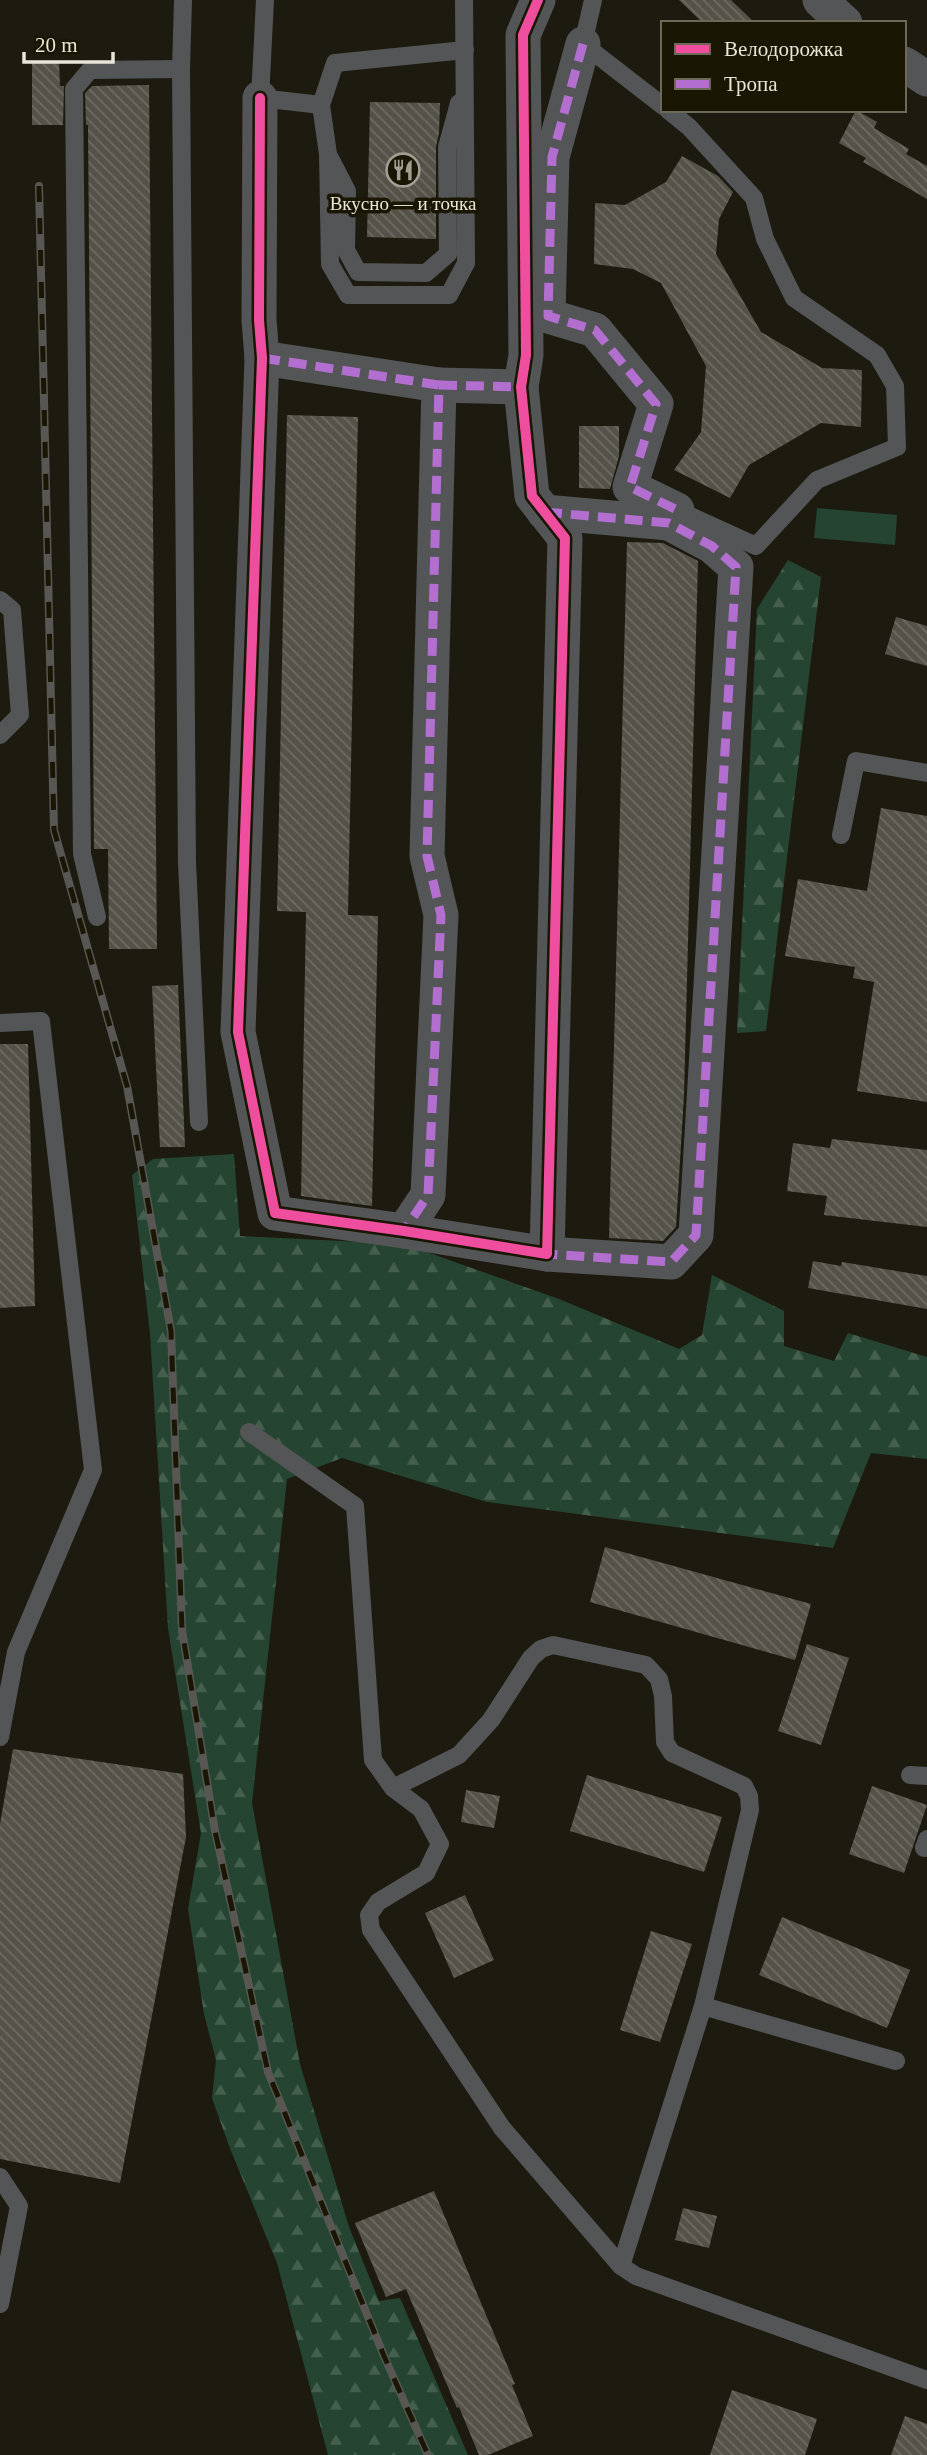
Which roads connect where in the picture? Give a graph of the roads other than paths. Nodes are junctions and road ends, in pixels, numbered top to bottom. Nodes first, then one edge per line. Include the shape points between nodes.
1 (183, 0) edge
2 (265, 0) edge
3 (464, 0) edge
4 (538, 0) edge
5 (593, 0) edge
6 (820, 0) edge
7 (843, 21) edge
8 (583, 44) junction
9 (465, 50) junction
10 (906, 65) edge
11 (181, 69) junction
12 (927, 79) edge
13 (465, 84) junction
14 (260, 98) junction
15 (661, 104) edge
16 (321, 105) junction
17 (670, 112) edge
18 (328, 155) junction
19 (261, 358) junction
20 (439, 385) junction
21 (520, 387) junction
22 (677, 510) joint
23 (544, 512) junction
24 (0, 600) edge
25 (0, 735) edge
26 (927, 772) edge
27 (841, 835) dead end
28 (97, 917) dead end
29 (0, 1023) edge
30 (198, 1122) dead end
31 (404, 1231) junction
32 (547, 1254) junction
33 (249, 1432) dead end
34 (0, 1737) edge
35 (393, 1788) junction
36 (703, 2007) junction
37 (896, 2061) dead end
38 (0, 2178) edge
39 (621, 2266) junction
40 (0, 2304) edge
41 (927, 2380) edge

1 - 11 lane
2 - 14 lane
3 - 9 lane
4 - 21 street via 523,34 526,355
5 - 8 lane
6 - 7 street
8 - 15 lane
8 - 22 street via 552,157 548,316 596,330 656,404 631,487
9 - 13 lane
9 - 16 lane via 335,63
10 - 12 street
11 - 28 lane via 90,69 74,89 82,855
11 - 30 lane via 187,862
13 - 18 lane via 447,147 448,254 426,273 358,272 346,250 347,191
13 - 18 lane via 466,263 449,295 348,295 330,264
14 - 16 lane
14 - 19 street
16 - 18 lane
17 - 22 lane via 754,198 765,239 794,298 877,355 895,386 897,447 817,480 756,545
19 - 20 street
19 - 31 street via 238,1032 275,1213
20 - 21 street
20 - 31 street via 427,856 441,915 428,1195
21 - 23 street via 532,496
23 - 32 street via 565,538
23 - 32 street via 669,523 712,546 736,568 696,1235 671,1262
24 - 25 lane via 12,610 20,715
26 - 27 lane via 856,761
29 - 34 lane via 41,1020 93,1470 16,1652
31 - 32 street
33 - 35 lane via 355,1506 373,1760
35 - 36 lane via 459,1755 491,1720 541,1649 553,1645 646,1665 659,1679 665,1742 672,1753 744,1786 749,1796 750,1810
35 - 39 lane via 421,1810 440,1844 426,1873 378,1902 369,1914 371,1930 502,2128
36 - 37 lane
36 - 39 lane
38 - 40 lane via 19,2206
39 - 41 lane via 636,2276

